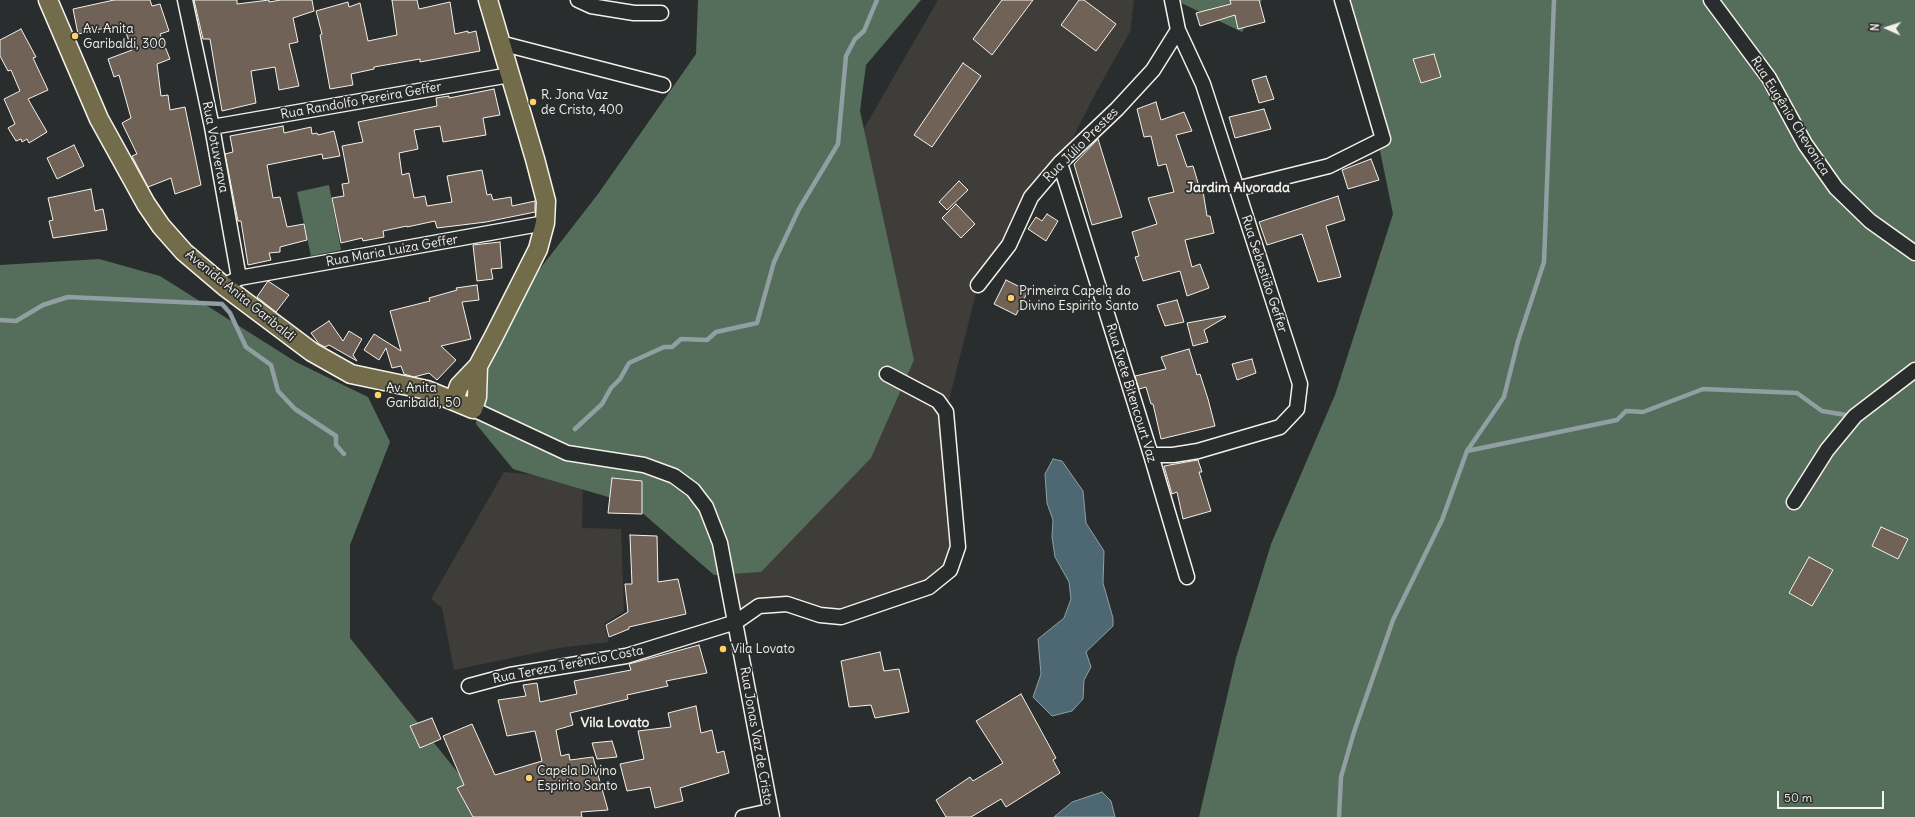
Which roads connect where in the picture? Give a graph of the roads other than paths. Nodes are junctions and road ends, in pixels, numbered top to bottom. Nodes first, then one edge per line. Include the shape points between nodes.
1 (48, 0) edge
2 (185, 0) edge
3 (488, 0) edge
4 (578, 0) edge
5 (1172, 0) edge
6 (1342, 0) edge
7 (1711, 0) edge
8 (661, 13) dead end
9 (1178, 30) junction
10 (500, 44) junction
11 (510, 75) junction
12 (663, 85) dead end
13 (212, 127) junction
14 (1060, 163) junction
15 (1236, 189) junction
16 (545, 223) junction
17 (1915, 253) edge
18 (232, 282) junction
19 (978, 285) dead end
20 (478, 366) junction
21 (1915, 370) edge
22 (887, 374) dead end
23 (454, 400) junction
24 (472, 410) junction
25 (1151, 455) junction
26 (1794, 502) dead end
27 (1187, 577) dead end
28 (736, 622) junction
29 (468, 686) dead end
30 (771, 814) edge
31 (743, 817) edge

1 - 18 main road, Avenida Anita Garibaldi via 99,119 146,204 184,252
2 - 13 street, Rua Votuverava
3 - 10 main road
4 - 8 street via 591,6 634,13
5 - 9 street, Rua Sebastião Geffer
6 - 15 street via 1383,138 1329,166
7 - 17 street, Rua Eugênio Chevonica via 1769,78 1805,144 1836,188 1870,221
9 - 14 street, Rua Júlio Prestes via 1153,70 1117,109
9 - 15 street, Rua Sebastião Geffer via 1203,84
10 - 11 main road
10 - 12 street
11 - 13 street, Rua Randolfo Pereira Geffer
11 - 16 main road via 536,159 544,194
13 - 18 street, Rua Votuverava
14 - 19 street, Rua Júlio Prestes via 1031,198 1009,245
14 - 25 street, Rua Ivete Bitencourt Vaz
15 - 25 street, Rua Sebastião Geffer via 1300,384 1297,409 1280,427 1198,451
16 - 18 street, Rua Maria Luiza Geffer
16 - 20 main road via 538,249
18 - 23 main road, Avenida Anita Garibaldi via 312,352 351,374 427,390
20 - 23 main road via 459,386
20 - 24 main road via 476,397
21 - 26 street via 1855,416 1827,450
22 - 28 street, Rua Tereza Terêncio Costa via 938,400 946,412 958,547 950,570 929,587 841,617 820,615 787,604 759,606
23 - 24 main road, Avenida Anita Garibaldi
24 - 28 street, Rua Jonas Vaz de Cristo via 567,453 644,465 674,476 693,490 706,507 720,542
25 - 27 street, Rua Ivete Bitencourt Vaz
28 - 29 street, Rua Tereza Terêncio Costa via 626,656
28 - 30 street, Rua Jonas Vaz de Cristo
30 - 31 street

